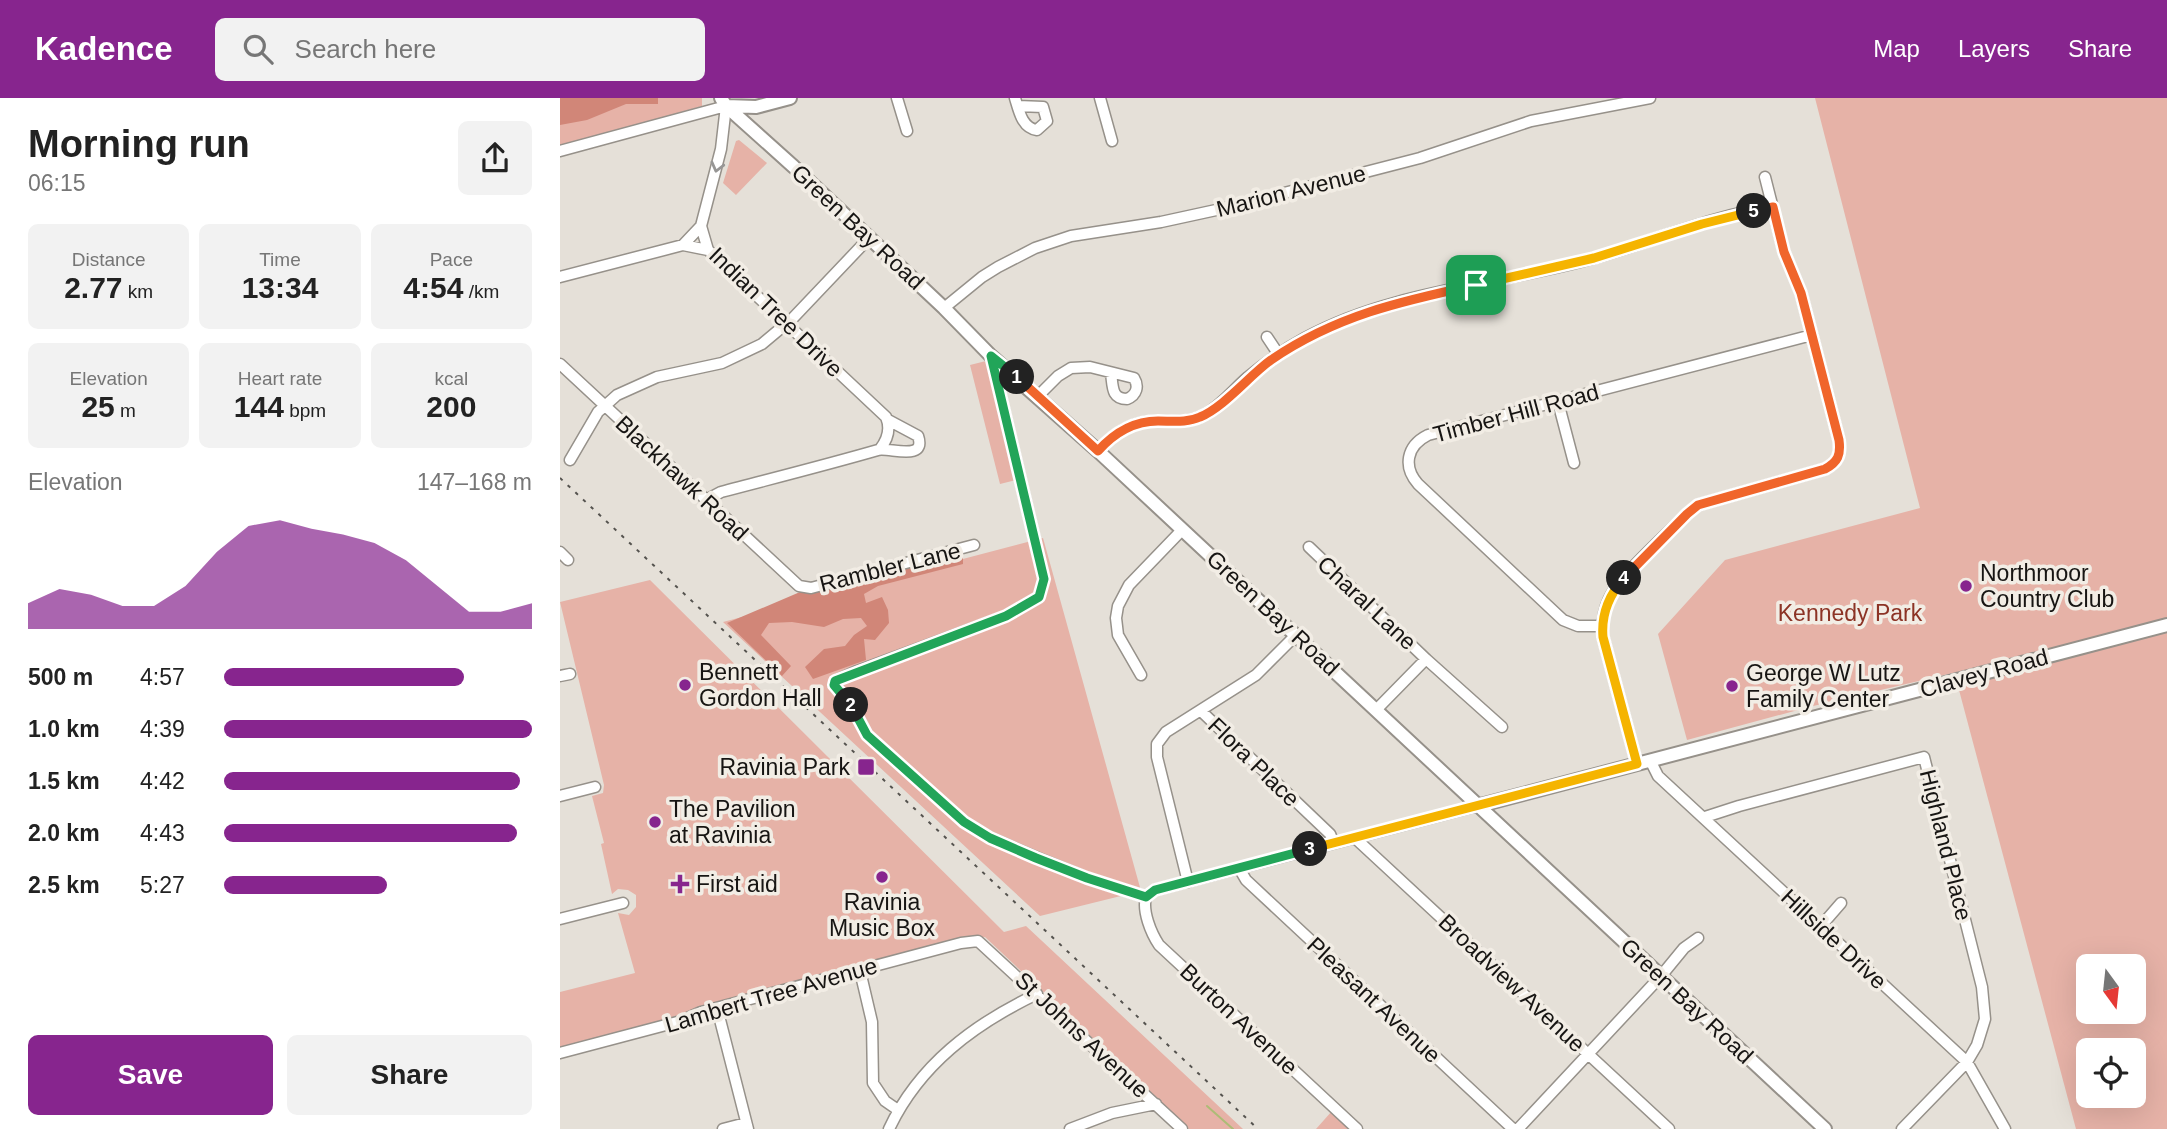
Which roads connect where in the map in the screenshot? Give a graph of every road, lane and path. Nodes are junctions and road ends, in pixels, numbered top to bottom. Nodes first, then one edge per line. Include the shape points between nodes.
1 (744, 98) edge
2 (790, 98) edge
3 (897, 98) edge
4 (1100, 98) edge
5 (1650, 98) edge
6 (724, 102) edge
7 (907, 131) dead end
8 (1112, 141) dead end
9 (560, 151) edge
10 (1765, 177) dead end
11 (1773, 207) junction
12 (701, 226) junction
13 (869, 237) junction
14 (683, 245) junction
15 (708, 250) junction
16 (560, 276) edge
17 (944, 308) junction
18 (787, 324) junction
19 (1812, 335) junction
20 (1267, 337) dead end
21 (1279, 355) junction
22 (991, 356) junction
23 (560, 364) edge
24 (1111, 373) dead end
25 (1038, 396) junction
26 (1558, 402) junction
27 (604, 405) junction
28 (888, 420) junction
29 (880, 449) junction
30 (1098, 451) junction
31 (570, 460) dead end
32 (1574, 463) dead end
33 (706, 500) junction
34 (1182, 530) junction
35 (974, 545) dead end
36 (1309, 547) dead end
37 (805, 588) joint
38 (2167, 625) edge
39 (1602, 626) junction
40 (1296, 635) junction
41 (1426, 659) junction
42 (1141, 676) dead end
43 (1376, 709) junction
44 (1201, 711) junction
45 (1502, 727) dead end
46 (1643, 762) junction
47 (594, 786) dead end
48 (560, 796) edge
49 (1477, 806) junction
50 (1705, 817) junction
51 (1355, 838) junction
52 (1334, 843) junction
53 (1239, 868) junction
54 (1188, 881) junction
55 (1146, 897) junction
56 (623, 903) dead end
57 (1842, 903) dead end
58 (560, 919) edge
59 (1821, 926) junction
60 (1698, 938) dead end
61 (981, 942) joint
62 (860, 971) junction
63 (1661, 976) junction
64 (1037, 994) junction
65 (717, 1008) junction
66 (560, 1053) edge
67 (1589, 1054) junction
68 (1967, 1062) junction
69 (1156, 1104) junction
70 (898, 1110) junction
71 (747, 1126) edge
72 (723, 1129) edge
73 (889, 1129) edge
74 (1070, 1129) edge
75 (1182, 1129) edge
76 (1357, 1129) edge
77 (1515, 1129) edge
78 (1669, 1129) edge
79 (1825, 1129) edge
80 (1902, 1129) edge
81 (2005, 1129) edge

1 - 6 main road
2 - 6 main road via 756,107
3 - 7 street
4 - 8 street
5 - 17 street, Marion Avenue via 1531,121 1420,158 1230,207 1064,238 998,267
6 - 9 street
6 -> 12 street, Indian Tree Drive via 721,149
6 - 13 main road, Green Bay Road
10 - 11 street
11 - 19 street
11 - 21 street via 1555,268 1376,308 1342,320
12 - 14 street
12 - 15 street, Indian Tree Drive
13 - 17 main road, Green Bay Road
13 - 18 street
14 - 15 street
14 - 16 street
15 - 18 street, Indian Tree Drive
17 - 22 main road, Green Bay Road
18 - 27 street via 740,356 645,381
18 - 28 street, Indian Tree Drive
19 - 26 street, Timber Hill Road
19 - 39 street via 1839,440 1837,460 1825,469 1698,505 1615,588
20 - 21 street
21 - 30 street via 1206,414 1187,421 1140,423 1117,433
22 - 25 main road, Green Bay Road
22 - 55 street via 1044,579 1039,597 1006,616 857,671 834,685 867,735 964,822 1036,858
23 - 27 street, Blackhawk Road
24 - 25 street via 1071,368
25 - 30 main road, Green Bay Road
26 - 32 street
26 - 39 street, Timber Hill Road via 1428,435 1410,451 1409,470 1418,484 1563,620 1578,626
27 - 31 street
27 - 33 street, Blackhawk Road
28 - 29 street via 887,440
28 - 29 street, Indian Tree Drive via 914,433 919,447 910,452
29 - 33 street, Indian Tree Drive
30 - 34 main road, Green Bay Road
33 - 37 street, Blackhawk Road via 792,582
34 - 40 main road, Green Bay Road
34 - 42 street via 1129,585 1118,606 1118,635
35 - 37 street, Rambler Lane
36 - 41 street, Charal Lane
38 - 46 main road, Clavey Road
39 - 46 street
40 - 43 main road, Green Bay Road
40 - 44 street via 1256,675
41 - 43 street, Charal Lane
41 - 45 street, Charal Lane
43 - 49 main road, Green Bay Road
44 - 52 street, Flora Place via 1330,834
44 - 54 street via 1167,732 1156,749
46 - 49 main road, Clavey Road
46 - 50 street, Hillside Drive
47 - 48 street
49 - 51 street
49 - 63 main road, Green Bay Road
50 - 59 street, Hillside Drive
50 - 68 street, Highland Place via 1924,757 1985,1000 1981,1034
51 - 52 street
51 - 67 street, Broadview Avenue
52 - 53 street
53 - 54 street
53 - 77 street, Pleasant Avenue via 1262,896
54 - 55 street
55 - 76 street, Burton Avenue via 1159,945
56 - 58 street
57 - 59 street
59 - 68 street, Hillside Drive
60 - 63 street
61 - 62 street, Lambert Tree Avenue via 961,943
61 - 64 street, St Johns Avenue
62 - 65 street, Lambert Tree Avenue
62 - 70 street via 872,1022 873,1083 884,1101
63 - 67 street
63 - 79 main road, Green Bay Road
64 - 69 street, St Johns Avenue
64 - 70 street via 963,1037 931,1067
65 - 66 street, Lambert Tree Avenue
65 - 71 street
67 - 77 street
67 - 78 street, Broadview Avenue
68 - 80 street, Highland Place
68 - 81 street, Hillside Drive
69 - 74 street via 1112,1113
69 - 75 street, St Johns Avenue
70 - 73 street
71 - 72 street

